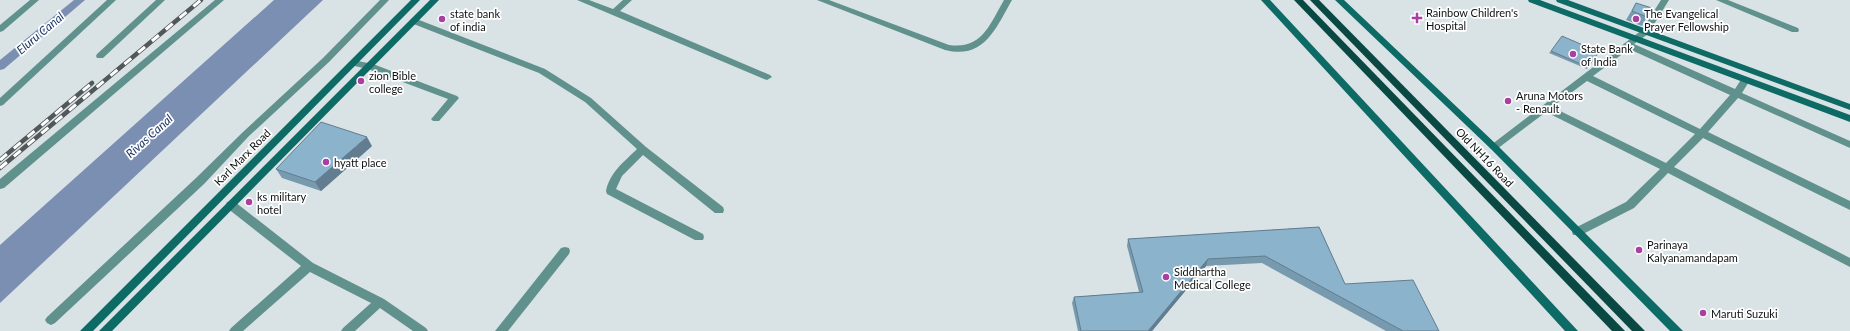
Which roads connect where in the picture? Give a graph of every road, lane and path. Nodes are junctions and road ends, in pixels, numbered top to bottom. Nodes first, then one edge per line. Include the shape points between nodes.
1 (35, 0) edge
2 (112, 0) edge
3 (161, 0) edge
4 (220, 0) edge
5 (386, 0) edge
6 (416, 0) edge
7 (435, 0) edge
8 (581, 0) edge
9 (628, 0) edge
10 (821, 0) edge
11 (1008, 0) edge
12 (1265, 0) edge
13 (1298, 0) edge
14 (1314, 0) edge
15 (1339, 0) edge
16 (1532, 0) edge
17 (1560, 0) edge
18 (1665, 0) edge
19 (1720, 0) edge
20 (614, 12) junction
21 (414, 22) junction
22 (0, 28) edge
23 (1795, 30) dead end
24 (1645, 32) junction
25 (1632, 42) junction
26 (100, 56) dead end
27 (353, 63) junction
28 (370, 66) junction
29 (767, 77) dead end
30 (1586, 77) junction
31 (1745, 80) junction
32 (1737, 93) junction
33 (0, 103) edge
34 (1850, 107) edge
35 (1546, 108) junction
36 (436, 119) dead end
37 (1850, 119) edge
38 (1702, 134) junction
39 (1850, 145) edge
40 (1494, 147) junction
41 (643, 149) junction
42 (1667, 168) junction
43 (0, 186) edge
44 (231, 205) junction
45 (1850, 206) edge
46 (719, 210) dead end
47 (1577, 232) junction
48 (699, 237) dead end
49 (565, 251) dead end
50 (157, 259) junction
51 (174, 262) junction
52 (1850, 263) edge
53 (309, 266) junction
54 (380, 302) junction
55 (51, 320) dead end
56 (86, 331) edge
57 (105, 331) edge
58 (235, 331) edge
59 (347, 331) edge
60 (422, 331) edge
61 (501, 331) edge
62 (1572, 331) edge
63 (1619, 331) edge
64 (1639, 331) edge
65 (1676, 331) edge

1 - 22 street
2 - 33 street
3 - 26 street
4 - 43 street
5 - 55 street via 200,181
6 - 27 street, Karl Marx Road
7 - 21 street
8 - 20 street
9 - 20 street
10 - 11 street via 948,48 960,49 971,48 980,42
12 - 62 street
13 - 63 main road
14 - 64 main road, Old NH16 Road
15 - 40 street
16 - 25 street
17 - 24 street
18 - 24 street
19 - 23 street
20 - 29 street
21 - 28 street
21 - 41 street via 542,71 588,100
24 - 25 street
24 - 34 street
25 - 30 street
25 - 31 street
25 - 32 street
27 - 28 street
27 - 50 street, Karl Marx Road
28 - 36 street via 454,98
28 - 44 street
30 - 35 street
30 - 38 street
31 - 32 street
31 - 37 street
32 - 38 street
32 - 39 street
35 - 40 street
35 - 42 street
38 - 42 street
38 - 45 street
40 - 47 street
41 - 46 street
41 - 48 street via 612,182 611,191
42 - 47 street via 1630,204
42 - 52 street
44 - 51 street
44 - 53 street
47 - 65 street
49 - 61 street
50 - 51 street
50 - 56 street, Karl Marx Road
51 - 57 street
53 - 54 street
53 - 58 street
54 - 59 street
54 - 60 street

